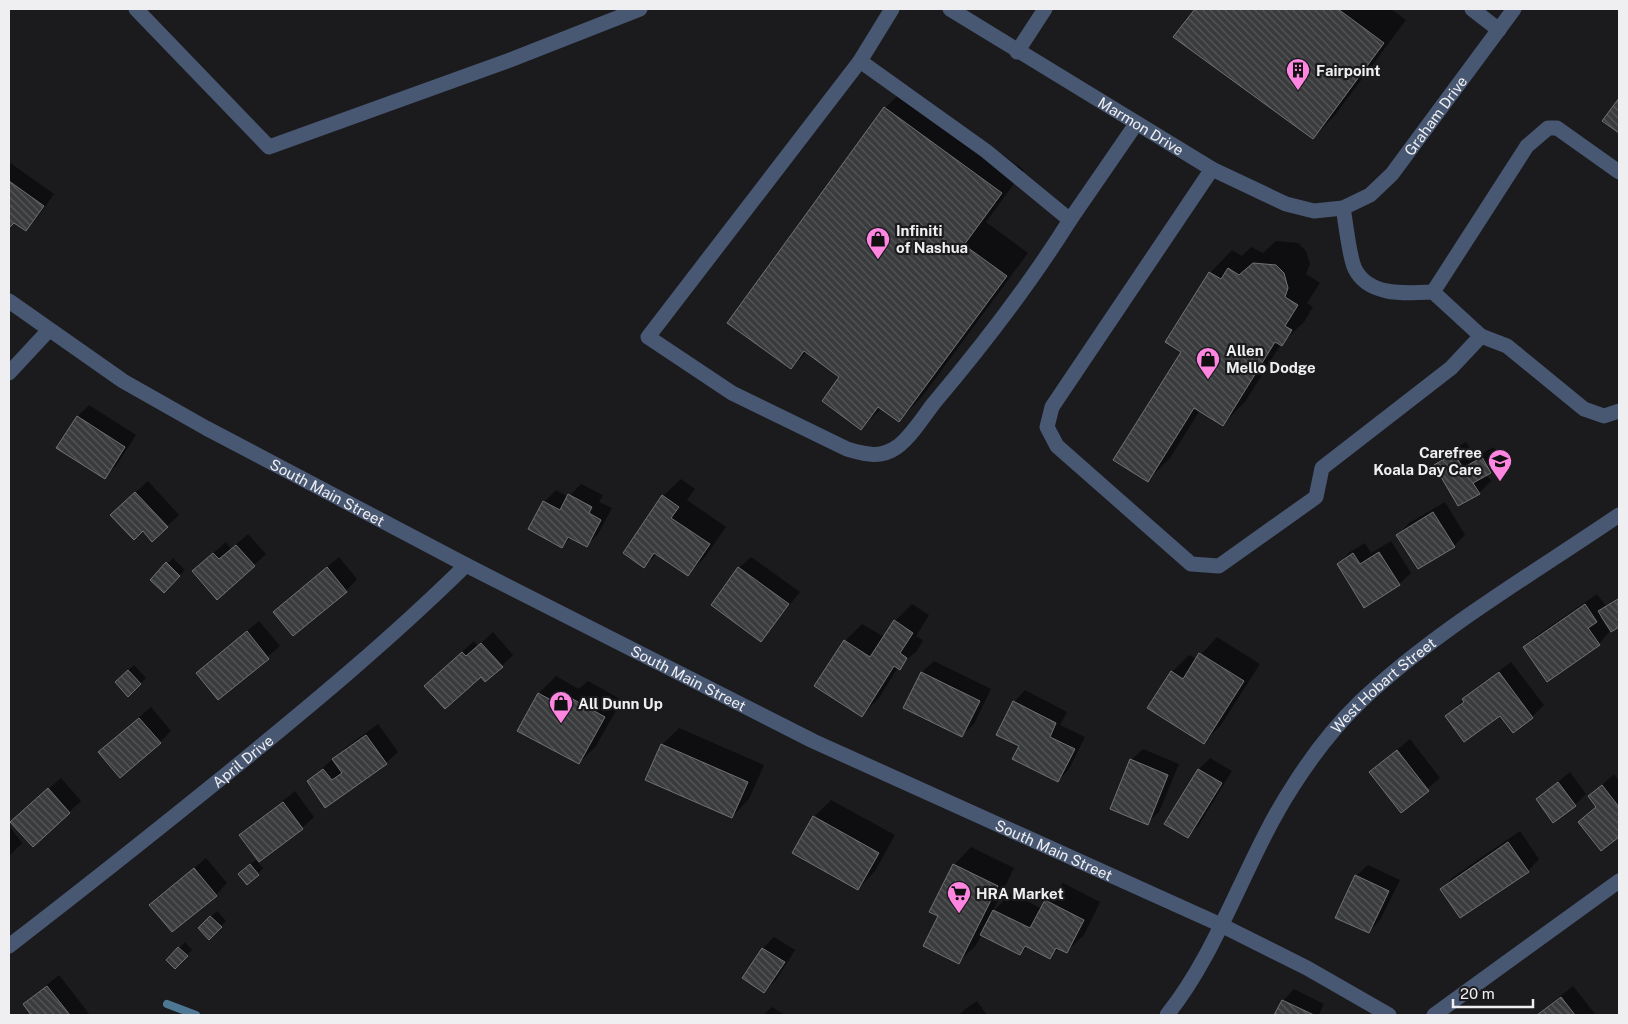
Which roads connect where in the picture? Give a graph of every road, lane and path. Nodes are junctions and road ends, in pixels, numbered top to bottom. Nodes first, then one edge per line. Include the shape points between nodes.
1 (136, 9) edge
2 (640, 9) edge
3 (892, 9) edge
4 (950, 9) edge
5 (1044, 9) edge
6 (1472, 9) edge
7 (1514, 9) edge
8 (1499, 30) junction
9 (1017, 52) junction
10 (860, 61) junction
11 (1136, 124) junction
12 (1212, 169) junction
13 (1619, 172) edge
14 (1343, 208) junction
15 (1070, 220) junction
16 (1432, 292) junction
17 (9, 301) edge
18 (49, 330) junction
19 (1481, 336) junction
20 (9, 373) edge
21 (1619, 411) edge
22 (1619, 515) edge
23 (466, 565) junction
24 (1619, 881) edge
25 (1221, 925) junction
26 (9, 946) edge
27 (1167, 1015) edge
28 (1389, 1015) edge
29 (1434, 1015) edge

1 - 2 street via 269,147
3 - 10 street
4 - 9 street, Marmon Drive
5 - 9 street
6 - 8 street
7 - 8 street, Graham Drive
8 - 14 street, Graham Drive via 1392,174 1370,194
9 - 11 street, Marmon Drive
10 - 15 street via 986,151
10 - 15 street via 648,337 732,394 847,449 878,455 899,446 944,392 1042,266
11 - 12 street, Marmon Drive
11 - 15 street
12 - 14 street, Marmon Drive via 1286,204 1314,211
12 - 19 street via 1052,407 1046,427 1057,446 1192,564 1219,566 1316,497 1322,468 1451,368
13 - 16 street via 1557,128 1548,128 1527,146
14 - 16 street via 1356,269 1374,288 1403,293
16 - 19 street
17 - 18 street, South Main Street
18 - 20 street
18 - 23 street, South Main Street via 123,381 206,428
19 - 21 street via 1508,346 1584,409 1604,416
22 - 25 street, West Hobart Street via 1448,631 1360,702 1323,743 1292,788 1241,880
23 - 25 street, South Main Street via 813,741
23 - 26 street, April Drive via 378,648 95,880
24 - 29 street
25 - 27 street, West Hobart Street via 1197,970
25 - 28 street, South Main Street via 1307,968

